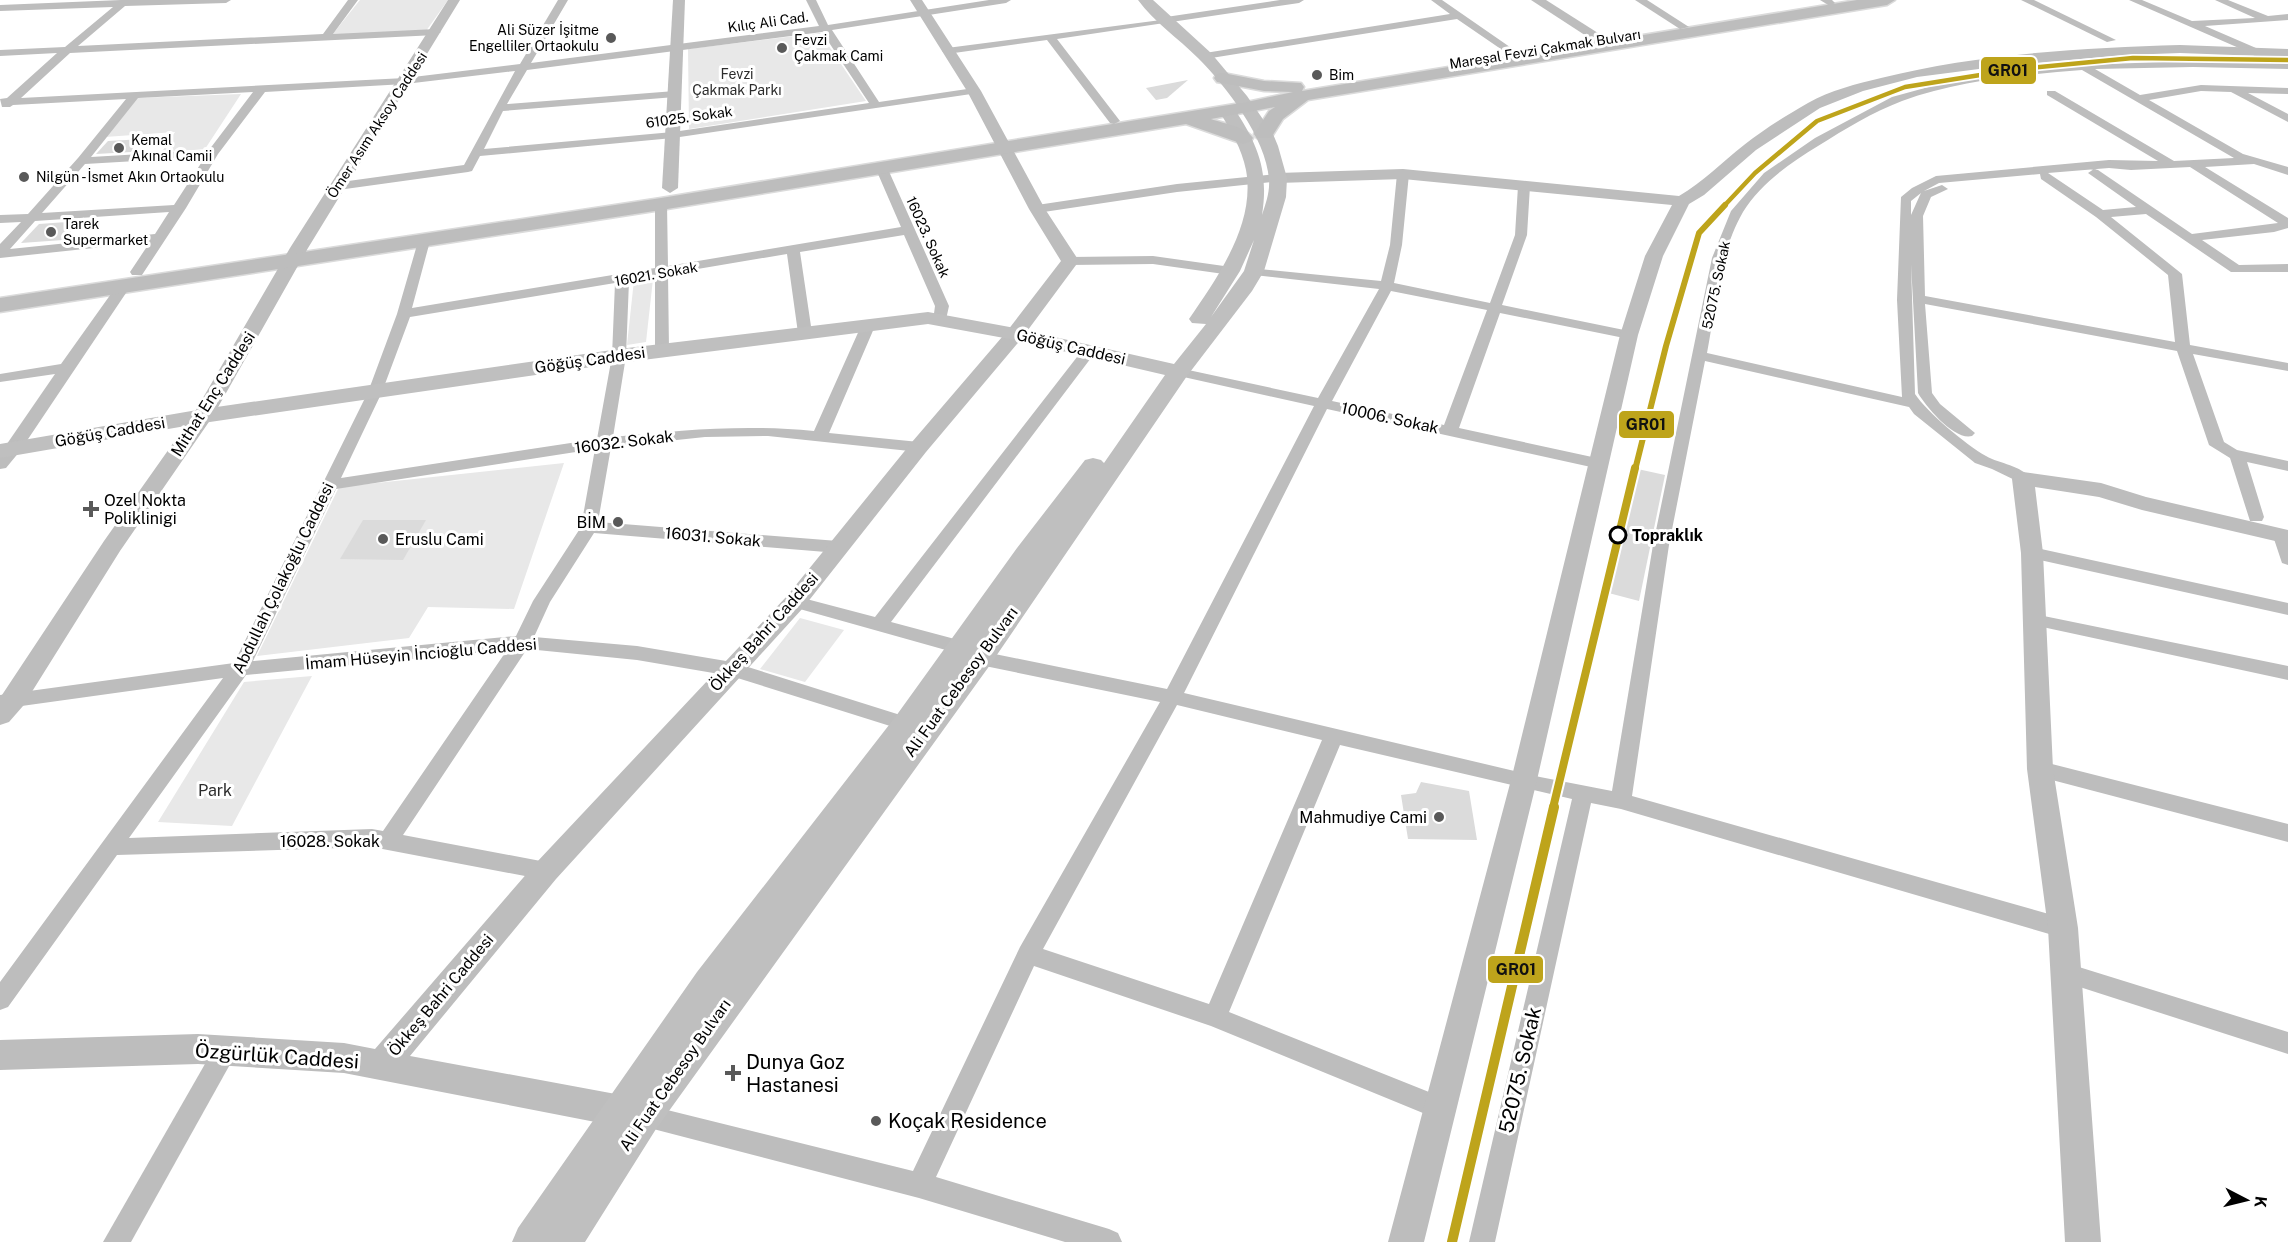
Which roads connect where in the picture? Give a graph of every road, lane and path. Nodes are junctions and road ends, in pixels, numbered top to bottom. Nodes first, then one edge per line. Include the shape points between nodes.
1 (37, 0) edge
2 (226, 0) edge
3 (353, 0) edge
4 (454, 0) edge
5 (563, 0) edge
6 (679, 0) edge
7 (811, 0) edge
8 (915, 0) edge
9 (1006, 0) edge
10 (1135, 0) edge
11 (1145, 0) edge
12 (1236, 0) edge
13 (1299, 0) edge
14 (1436, 0) edge
15 (1537, 0) edge
16 (1640, 0) edge
17 (1849, 0) edge
18 (1887, 0) edge
19 (2026, 0) edge
20 (2134, 0) edge
21 (2220, 0) edge
22 (125, 2) edge
23 (1828, 2) edge
24 (26, 7) junction
25 (0, 8) edge
26 (1245, 8) junction
27 (926, 14) junction
28 (1460, 15) junction
29 (2288, 17) edge
30 (2268, 20) junction
31 (1162, 21) junction
32 (2191, 24) junction
33 (1684, 27) junction
34 (825, 28) junction
35 (436, 32) junction
36 (326, 37) junction
37 (1050, 37) junction
38 (1602, 40) junction
39 (2111, 40) dead end
40 (677, 49) junction
41 (67, 50) junction
42 (2252, 50) junction
43 (947, 51) junction
44 (0, 53) edge
45 (1515, 54) junction
46 (1205, 56) junction
47 (2280, 59) edge
48 (2076, 62) junction
49 (525, 66) junction
50 (2288, 66) edge
51 (1223, 78) junction
52 (2288, 78) edge
53 (405, 81) junction
54 (262, 88) junction
55 (2232, 89) junction
56 (974, 91) junction
57 (1312, 91) junction
58 (2288, 91) edge
59 (2052, 93) dead end
60 (675, 94) junction
61 (135, 95) junction
62 (2140, 98) junction
63 (1198, 99) dead end
64 (5, 102) edge
65 (875, 104) junction
66 (1234, 105) junction
67 (499, 108) junction
68 (0, 110) edge
69 (1175, 115) junction
70 (2288, 119) edge
71 (1114, 121) junction
72 (673, 135) junction
73 (1254, 136) junction
74 (1003, 143) junction
75 (213, 153) junction
76 (478, 153) junction
77 (82, 161) junction
78 (2253, 161) junction
79 (2190, 162) junction
80 (2171, 164) junction
81 (2131, 166) junction
82 (881, 167) junction
83 (2288, 171) edge
84 (2094, 172) junction
85 (1403, 174) junction
86 (2045, 177) junction
87 (1267, 179) junction
88 (338, 186) junction
89 (1524, 186) junction
90 (665, 196) junction
91 (1682, 201) junction
92 (180, 208) junction
93 (1037, 209) junction
94 (2150, 210) junction
95 (2100, 214) junction
96 (32, 217) junction
97 (0, 219) edge
98 (909, 230) junction
99 (159, 237) junction
100 (2188, 238) junction
101 (423, 241) junction
102 (793, 250) junction
103 (0, 253) edge
104 (295, 255) junction
105 (1070, 261) junction
106 (2288, 268) edge
107 (1242, 271) junction
108 (662, 272) junction
109 (130, 279) junction
110 (622, 279) junction
111 (1387, 286) junction
112 (0, 293) edge
113 (1918, 299) junction
114 (0, 305) edge
115 (1496, 306) junction
116 (404, 314) junction
117 (940, 321) junction
118 (868, 326) junction
119 (805, 333) junction
120 (1015, 334) junction
121 (1629, 334) junction
122 (2183, 347) junction
123 (662, 350) junction
124 (1089, 351) junction
125 (619, 356) junction
126 (1701, 356) junction
127 (66, 368) junction
128 (1171, 370) junction
129 (2287, 370) edge
130 (0, 378) edge
131 (375, 392) junction
132 (1323, 403) junction
133 (1914, 404) junction
134 (203, 416) junction
135 (1450, 431) junction
136 (820, 435) junction
137 (604, 443) junction
138 (919, 447) junction
139 (4, 454) edge
140 (2237, 456) junction
141 (1600, 464) junction
142 (1998, 465) junction
143 (2288, 466) edge
144 (2022, 479) junction
145 (330, 485) junction
146 (2101, 490) junction
147 (2256, 517) junction
148 (589, 527) junction
149 (2286, 532) edge
150 (838, 548) junction
151 (2032, 553) junction
152 (2288, 560) edge
153 (795, 602) junction
154 (2288, 609) edge
155 (2034, 620) junction
156 (879, 625) junction
157 (522, 642) junction
158 (970, 652) junction
159 (240, 669) junction
160 (732, 669) junction
161 (2288, 673) edge
162 (1172, 697) junction
163 (5, 705) edge
164 (906, 724) junction
165 (1334, 735) junction
166 (2040, 769) junction
167 (1524, 780) junction
168 (1582, 794) junction
169 (1621, 801) junction
170 (2288, 833) edge
171 (388, 841) junction
172 (111, 847) junction
173 (546, 871) junction
174 (2063, 928) junction
175 (1028, 954) junction
176 (2066, 973) junction
177 (0, 1000) edge
178 (1215, 1017) junction
179 (2288, 1043) edge
180 (225, 1051) junction
181 (0, 1055) edge
182 (382, 1065) junction
183 (1440, 1108) junction
184 (632, 1113) junction
185 (919, 1185) junction
186 (116, 1242) edge
187 (532, 1242) edge
188 (562, 1242) edge
189 (1109, 1242) edge
190 (1406, 1242) edge
191 (1482, 1242) edge
192 (2083, 1242) edge

1 - 24 street
2 - 22 street
3 - 36 street
4 - 35 street, Ömer Asım Aksoy Caddesi
5 - 49 street
6 - 40 street
7 - 34 street
8 - 27 street
9 - 27 street, Kılıç Ali Cad.
10 - 31 main road
11 - 31 main road
12 - 26 street
13 - 26 street
14 - 28 street
15 - 38 street
16 - 33 street
17 - 23 main road, Mareşal Fevzi Çakmak Bulvarı
18 - 57 main road
19 - 39 street
20 - 32 street
21 - 30 street
22 - 24 street
22 - 41 street
23 - 33 main road, Mareşal Fevzi Çakmak Bulvarı
24 - 25 street
26 - 31 street
27 - 34 street, Kılıç Ali Cad.
27 - 43 street
28 - 45 street
28 - 46 street
29 - 30 street
30 - 32 street
31 - 37 street
31 - 46 main road
31 - 66 main road
32 - 42 street
33 - 38 main road, Mareşal Fevzi Çakmak Bulvarı
34 - 40 street, Kılıç Ali Cad.
34 - 65 street
35 - 36 street
35 - 53 street, Ömer Asım Aksoy Caddesi
36 - 41 street
37 - 43 street
37 - 71 street
38 - 45 main road, Mareşal Fevzi Çakmak Bulvarı
40 - 49 street, Kılıç Ali Cad.
40 - 60 street
41 - 44 street
41 - 64 street
42 - 47 street
42 - 48 street via 2148,50
43 - 56 street
45 - 57 main road, Mareşal Fevzi Çakmak Bulvarı
46 - 51 main road
47 - 48 street, 52075. Sokak
47 - 50 street, 52075. Sokak
47 - 52 street
48 - 62 street
48 - 91 street via 1917,73 1858,88 1815,105 1751,147
48 - 126 street, 52075. Sokak via 1907,96 1874,109 1799,152 1750,196 1731,222 1719,258
49 - 53 street, Kılıç Ali Cad.
49 - 67 street
51 - 57 main road
51 - 66 main road
53 - 54 street, Kılıç Ali Cad.
53 - 88 street, Ömer Asım Aksoy Caddesi
54 - 61 street, Kılıç Ali Cad.
54 - 75 street
55 - 58 street
55 - 62 street via 2201,88
55 - 70 street
56 - 65 street, 61025. Sokak
56 - 74 street
57 - 66 main road
57 - 73 main road via 1280,111
59 - 80 street
60 - 67 street
60 - 72 street
61 - 64 street, Kılıç Ali Cad.
61 - 77 street
62 - 78 street
63 - 69 main road
64 - 68 street
65 - 72 street, 61025. Sokak
66 - 69 main road
66 - 73 main road
67 - 76 street
69 - 71 main road
69 - 73 main road
69 - 74 main road
71 - 74 main road
72 - 76 street, 61025. Sokak
72 - 90 street
73 - 87 main road
74 - 82 main road
74 - 90 main road
74 - 93 street
75 - 77 street
75 - 92 street
76 - 88 street via 468,168
77 - 96 street
78 - 79 street
78 - 83 street
79 - 80 street
79 - 100 street via 2288,224
80 - 81 street
81 - 84 street
81 - 133 street via 2109,164 1936,180 1905,200 1907,388
82 - 90 main road
82 - 98 street, 16023. Sokak
84 - 86 street
84 - 94 street
85 - 87 street
85 - 89 street
85 - 111 street via 1396,245
86 - 95 street
86 - 113 street via 1962,185 1926,195 1917,216
87 - 93 street
87 - 107 main road via 1254,208
88 - 104 street, Ömer Asım Aksoy Caddesi
89 - 91 street
89 - 115 street via 1521,235
90 - 101 main road
90 - 104 main road
90 - 108 street
91 - 121 street via 1654,256
92 - 96 street
92 - 99 street
93 - 105 street
94 - 95 street
94 - 100 street
95 - 122 street via 2175,274
96 - 97 street
96 - 103 street
98 - 102 street, 16021. Sokak
98 - 117 street, 16023. Sokak via 942,306
99 - 103 street
99 - 109 street
100 - 106 street via 2236,269
101 - 104 main road
101 - 116 street, Abdullah Çolakoğlu Caddesi
102 - 108 street, 16021. Sokak
102 - 119 street
104 - 109 main road
104 - 134 street, Mithat Enç Caddesi
105 - 107 street via 1153,260
105 - 120 street, Ökkeş Bahri Caddesi
107 - 111 street
107 - 128 main road
108 - 110 street, 16021. Sokak
108 - 123 street
109 - 112 main road
109 - 114 main road
109 - 127 street
110 - 116 street, 16021. Sokak
110 - 125 street
111 - 115 street
111 - 132 street
113 - 122 street
113 - 142 street via 1925,393 1934,407 1993,454
115 - 121 street
115 - 135 street
116 - 131 street, Abdullah Çolakoğlu Caddesi
117 - 118 main road, Göğüş Caddesi via 928,318
117 - 120 main road, Göğüş Caddesi
118 - 119 main road, Göğüş Caddesi
118 - 136 street
119 - 123 main road, Göğüş Caddesi
120 - 124 main road, Göğüş Caddesi
120 - 138 street, Ökkeş Bahri Caddesi
121 - 141 street
122 - 129 street
122 - 140 street via 2217,445
123 - 125 main road, Göğüş Caddesi
124 - 128 main road, Göğüş Caddesi
124 - 156 street
125 - 131 main road, Göğüş Caddesi
125 - 137 street
126 - 133 street
126 - 169 street, 52075. Sokak via 1661,545
127 - 130 street
127 - 139 street
128 - 132 street, 10006. Sokak
128 - 158 main road
131 - 134 main road, Göğüş Caddesi
131 - 145 street, Abdullah Çolakoğlu Caddesi
132 - 135 street, 10006. Sokak
132 - 162 street
133 - 142 street via 1981,460
134 - 139 main road, Göğüş Caddesi
134 - 163 street, Mithat Enç Caddesi
135 - 141 street, 10006. Sokak
136 - 137 street, 16032. Sokak via 705,432
136 - 138 street, 16032. Sokak
137 - 145 street, 16032. Sokak
137 - 148 street
138 - 150 street, Ökkeş Bahri Caddesi
140 - 143 street
140 - 147 street
141 - 167 street
142 - 144 street
144 - 146 street
144 - 151 street
145 - 159 street, Abdullah Çolakoğlu Caddesi
146 - 147 street via 2125,491
146 - 149 street via 2142,503
147 - 149 street
148 - 150 street, 16031. Sokak
148 - 157 street via 542,600
149 - 152 street
150 - 153 street, Ökkeş Bahri Caddesi
151 - 154 street
151 - 155 street
153 - 156 street
153 - 160 street, Ökkeş Bahri Caddesi
155 - 161 street
155 - 166 street
156 - 158 street
157 - 159 street, İmam Hüseyin İncioğlu Caddesi
157 - 160 street, İmam Hüseyin İncioğlu Caddesi via 637,653
157 - 171 street
158 - 162 street
158 - 164 main road
158 - 184 main road, Ali Fuat Cebesoy Bulvarı
159 - 163 street, İmam Hüseyin İncioğlu Caddesi
159 - 172 street, Abdullah Çolakoğlu Caddesi
160 - 164 street, İmam Hüseyin İncioğlu Caddesi
160 - 173 street, Ökkeş Bahri Caddesi
162 - 165 street
162 - 175 street
164 - 184 main road via 709,983
165 - 167 street
165 - 178 street
166 - 170 street
166 - 174 street
167 - 168 street
167 - 183 street
168 - 169 street
168 - 191 street, 52075. Sokak
169 - 174 street
171 - 172 street, 16028. Sokak via 372,838
171 - 173 street, 16028. Sokak
172 - 177 street, Abdullah Çolakoğlu Caddesi
173 - 182 street, Ökkeş Bahri Caddesi
174 - 176 street
175 - 178 street
175 - 185 street
176 - 179 street
176 - 192 street
178 - 183 street
180 - 181 street, Özgürlük Caddesi
180 - 182 street, Özgürlük Caddesi via 344,1058
180 - 186 street
182 - 184 street, Özgürlük Caddesi
183 - 190 street
184 - 185 street
184 - 187 main road
184 - 188 main road, Ali Fuat Cebesoy Bulvarı
185 - 189 street

